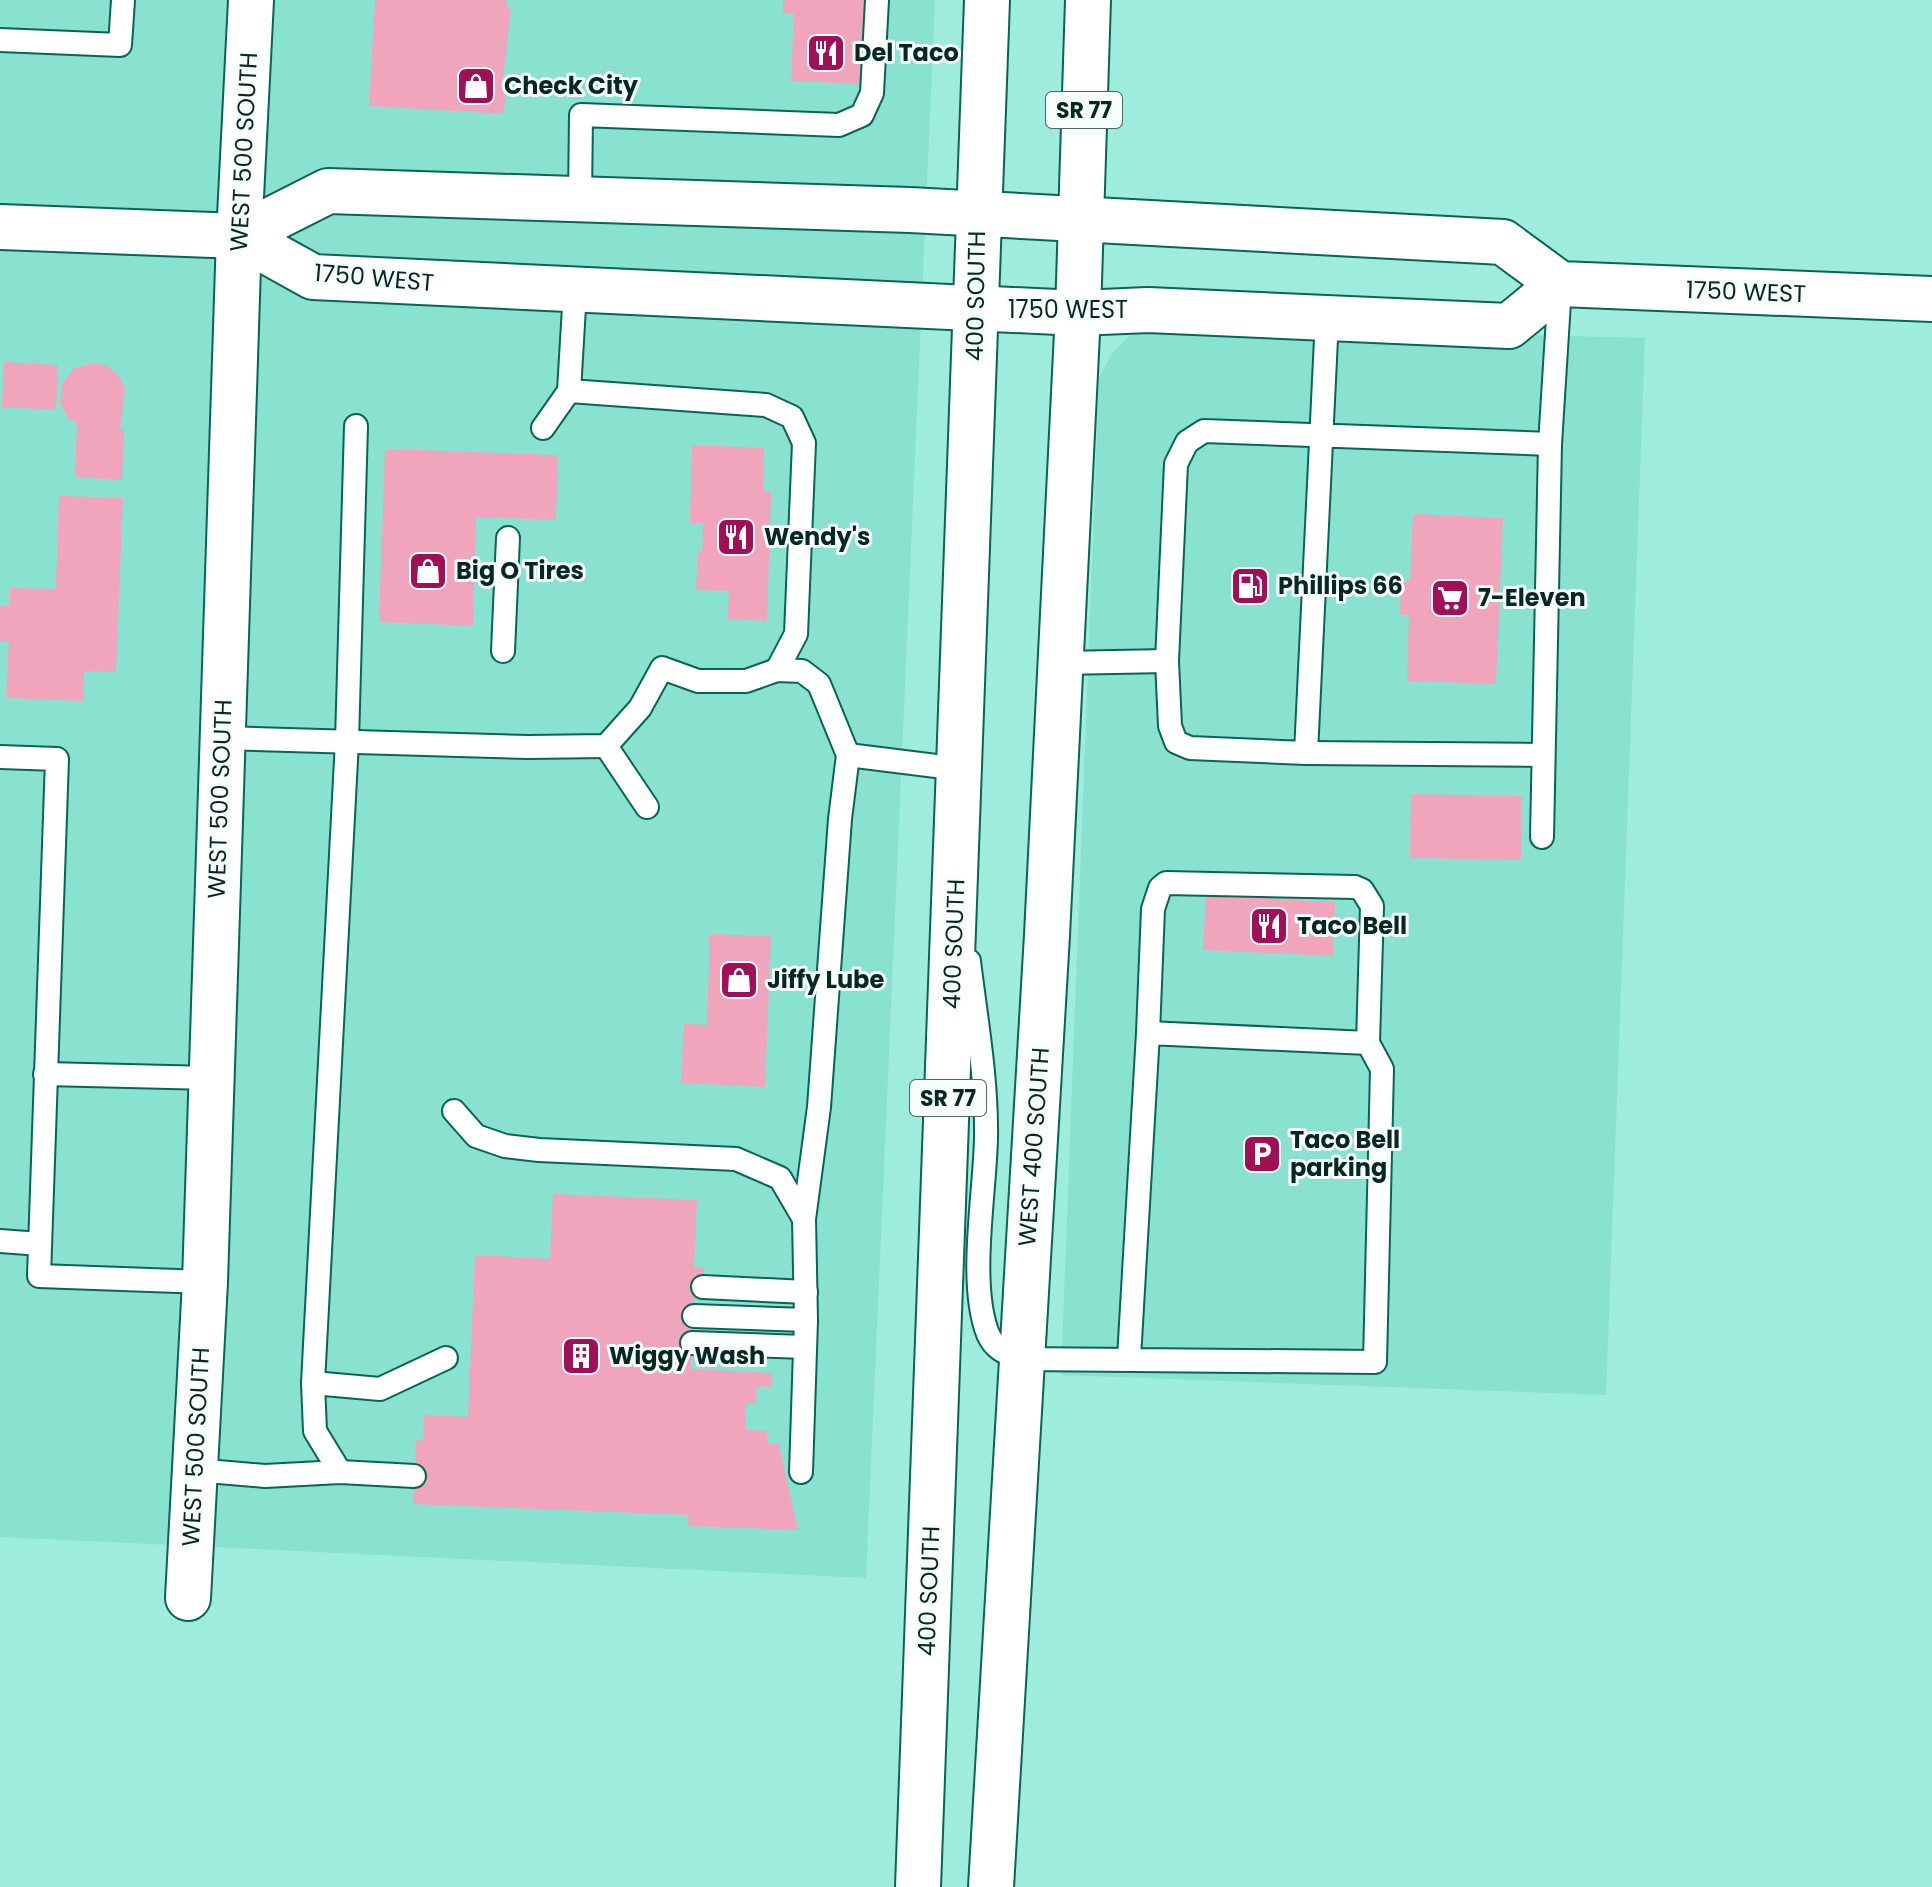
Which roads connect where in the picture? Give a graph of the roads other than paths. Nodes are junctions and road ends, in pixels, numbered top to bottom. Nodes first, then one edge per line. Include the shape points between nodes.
1 (123, 0) edge
2 (251, 0) edge
3 (877, 0) edge
4 (987, 0) edge
5 (1088, 0) edge
6 (0, 40) edge
7 (580, 198) junction
8 (978, 213) junction
9 (1080, 220) junction
10 (0, 227) edge
11 (239, 236) junction
12 (1560, 284) junction
13 (575, 290) junction
14 (1932, 299) edge
15 (977, 309) junction
16 (1078, 313) junction
17 (1327, 318) junction
18 (569, 391) junction
19 (356, 426) dead end
20 (543, 428) dead end
21 (1323, 436) junction
22 (1550, 444) junction
23 (508, 538) dead end
24 (503, 651) dead end
25 (1167, 661) junction
26 (1061, 663) junction
27 (777, 670) junction
28 (221, 738) junction
29 (347, 741) junction
30 (606, 746) junction
31 (1306, 753) junction
32 (848, 755) junction
33 (1542, 755) junction
34 (0, 757) edge
35 (960, 769) junction
36 (647, 807) dead end
37 (1542, 837) dead end
38 (958, 852) junction
39 (1148, 1033) junction
40 (1368, 1043) junction
41 (45, 1074) junction
42 (211, 1078) junction
43 (454, 1111) dead end
44 (804, 1219) junction
45 (0, 1241) edge
46 (40, 1244) junction
47 (205, 1282) junction
48 (703, 1287) dead end
49 (806, 1292) junction
50 (694, 1316) dead end
51 (806, 1320) junction
52 (692, 1343) dead end
53 (805, 1347) junction
54 (446, 1358) dead end
55 (1129, 1358) junction
56 (1021, 1359) junction
57 (313, 1383) junction
58 (195, 1470) junction
59 (340, 1472) junction
60 (801, 1472) dead end
61 (414, 1476) dead end
62 (188, 1598) dead end
63 (918, 1887) edge
64 (991, 1887) edge

1 - 6 lane via 120,45
2 - 11 main road, WEST 500 SOUTH
3 - 7 lane via 872,93 862,115 839,125 581,115
4 - 8 main road, 400 SOUTH / SR 77
5 - 9 main road, SR 77
7 - 8 main road
7 - 11 main road via 328,191
8 - 9 main road
8 - 15 main road, 400 SOUTH / SR 77
9 - 12 main road via 1503,242
9 - 16 main road, SR 77
10 - 11 main road
11 - 13 main road, 1750 WEST via 313,277
11 - 28 main road, WEST 500 SOUTH
12 - 14 main road, 1750 WEST
12 - 17 main road, 1750 WEST via 1509,326
12 - 22 lane
13 - 15 main road, 1750 WEST
13 - 18 lane
15 - 16 main road, 1750 WEST
15 - 35 main road, 400 SOUTH / SR 77
16 - 17 main road, 1750 WEST via 1148,310
16 - 26 main road, SR 77
17 - 21 lane
18 - 20 lane
18 - 27 lane via 766,405 792,417 804,443 796,634
19 - 29 lane
21 - 22 lane
21 - 25 lane via 1204,431 1187,442 1176,464
21 - 31 lane
22 - 33 lane
23 - 24 lane
25 - 26 lane
25 - 31 lane via 1170,726 1176,742 1190,748
26 - 56 main road, WEST 400 SOUTH / SR 77
27 - 30 lane via 746,681 698,681 662,668 640,708
27 - 32 lane via 802,671 819,684
28 - 29 lane
28 - 42 main road, WEST 500 SOUTH
29 - 30 lane
29 - 57 lane
30 - 36 lane
31 - 33 lane
32 - 35 lane
32 - 44 lane via 819,1107
33 - 37 lane
34 - 41 lane via 57,759
35 - 38 main road, 400 SOUTH / SR 77
38 - 56 lane via 986,1136 983,1318 997,1349
38 - 63 main road, 400 SOUTH / SR 77
39 - 40 lane
39 - 40 lane via 1153,909 1166,883 1355,887 1372,906
39 - 55 lane
40 - 55 lane via 1382,1069 1375,1362
41 - 42 lane
41 - 46 lane
42 - 47 main road, WEST 500 SOUTH
43 - 44 lane via 476,1136 505,1146 736,1159 780,1178
44 - 49 lane
45 - 46 lane
46 - 47 lane via 39,1276
47 - 58 main road, WEST 500 SOUTH
48 - 49 lane
49 - 51 lane
50 - 51 lane
51 - 53 lane
52 - 53 lane
53 - 60 lane
54 - 57 lane via 380,1389
55 - 56 lane
56 - 64 main road, SR 77
57 - 59 lane via 315,1431
58 - 59 lane via 265,1476
58 - 62 main road, WEST 500 SOUTH
59 - 61 lane

